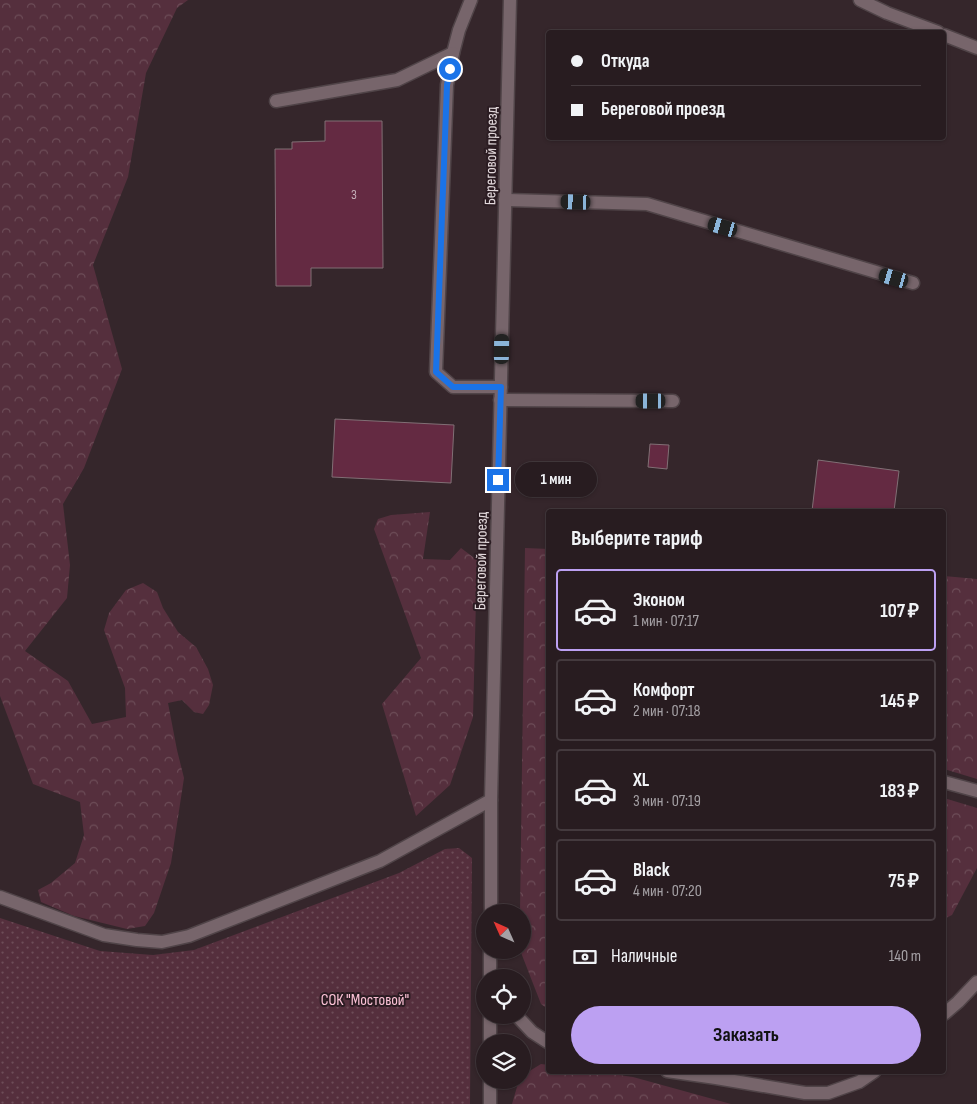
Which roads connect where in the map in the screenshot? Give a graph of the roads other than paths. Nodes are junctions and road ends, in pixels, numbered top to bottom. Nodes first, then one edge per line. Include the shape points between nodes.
1 (471, 0) edge
2 (510, 0) edge
3 (860, 0) edge
4 (933, 30) edge
5 (946, 36) edge
6 (977, 48) edge
7 (453, 54) junction
8 (276, 101) dead end
9 (505, 200) junction
10 (913, 283) dead end
11 (501, 387) junction
12 (500, 400) junction
13 (673, 401) dead end
14 (946, 783) edge
15 (977, 791) edge
16 (491, 800) junction
17 (0, 897) edge
18 (490, 904) edge
19 (977, 982) edge
20 (946, 1012) edge
21 (524, 1024) edge
22 (546, 1041) edge
23 (688, 1074) edge
24 (871, 1074) edge
25 (490, 1089) edge
26 (802, 1098) edge
27 (490, 1104) edge

1 - 7 street
2 - 9 street, Береговой проезд
3 - 4 street
5 - 6 street
7 - 8 street via 397,80
7 - 11 street via 447,85 436,372 453,387
9 - 10 street via 647,204
9 - 11 street, Береговой проезд
11 - 12 street, Береговой проезд
12 - 13 street
12 - 16 street, Береговой проезд
14 - 15 street
16 - 17 street via 380,861 189,936 162,942 104,934
16 - 18 street, Береговой проезд
19 - 20 street
21 - 22 street
23 - 26 street
24 - 26 street via 859,1082 828,1093
25 - 27 street

